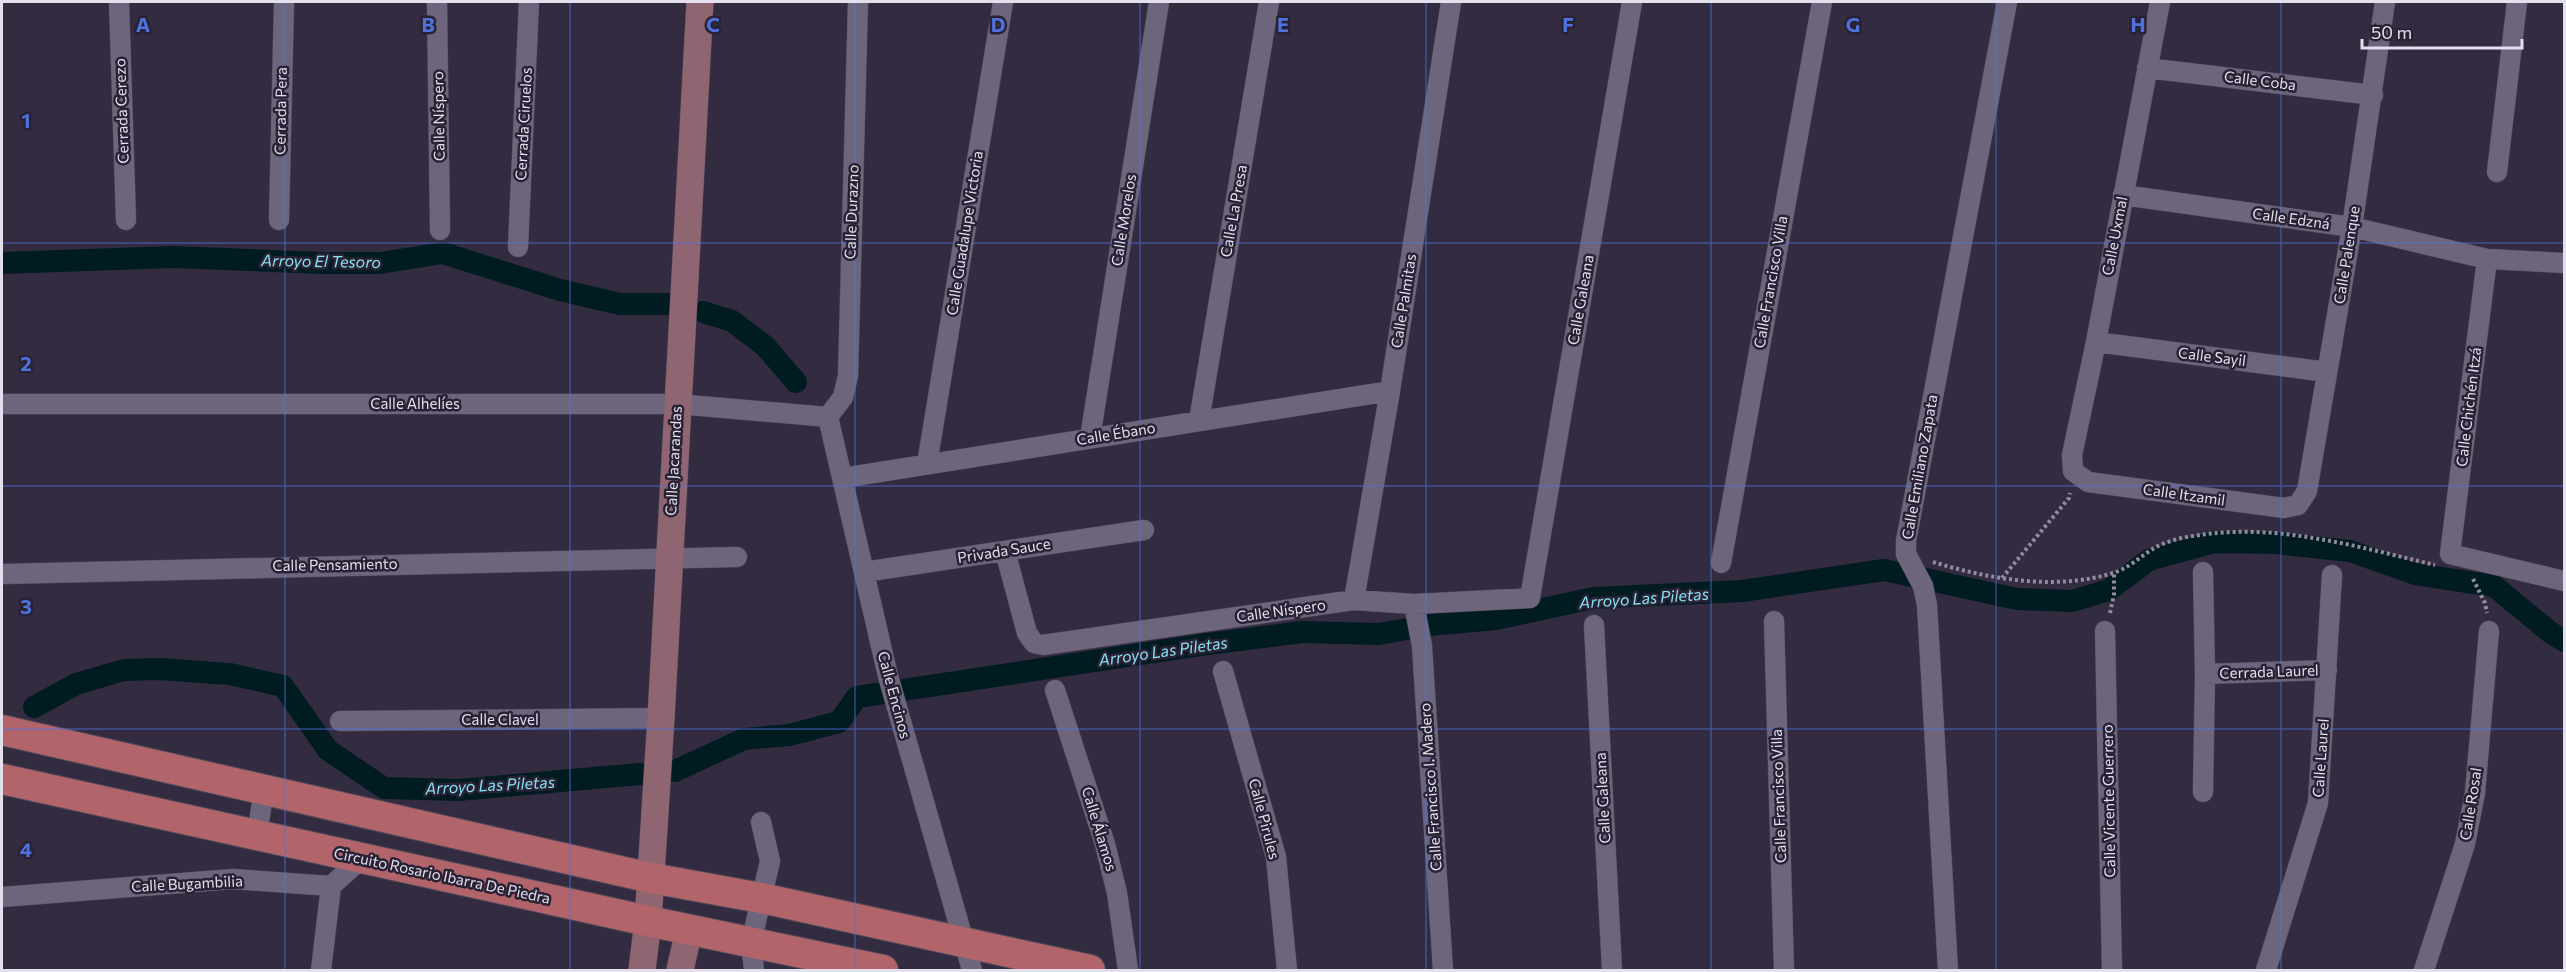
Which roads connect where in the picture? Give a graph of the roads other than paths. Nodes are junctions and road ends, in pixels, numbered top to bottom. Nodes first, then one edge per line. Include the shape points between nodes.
1 (119, 2) edge
2 (284, 2) edge
3 (437, 2) edge
4 (529, 2) edge
5 (700, 2) edge
6 (858, 2) edge
7 (1003, 2) edge
8 (1159, 2) edge
9 (1269, 2) edge
10 (1451, 2) edge
11 (1632, 2) edge
12 (1822, 2) edge
13 (2007, 2) edge
14 (2160, 2) edge
15 (2385, 2) edge
16 (2517, 2) edge
17 (2147, 68) junction
18 (2373, 95) junction
19 (2497, 172) dead end
20 (2123, 195) junction
21 (126, 220) dead end
22 (279, 220) dead end
23 (2352, 227) junction
24 (440, 230) dead end
25 (518, 247) dead end
26 (2487, 259) junction
27 (2565, 263) edge
28 (2096, 342) junction
29 (2328, 372) junction
30 (1390, 391) junction
31 (677, 404) junction
32 (2, 405) edge
33 (828, 417) junction
34 (1199, 421) junction
35 (1090, 438) junction
36 (927, 464) junction
37 (2073, 471) joint
38 (842, 478) junction
39 (2298, 505) joint
40 (1144, 530) dead end
41 (1005, 551) junction
42 (669, 557) junction
43 (737, 557) dead end
44 (1721, 563) dead end
45 (864, 572) junction
46 (2203, 572) dead end
47 (2, 574) edge
48 (2332, 575) dead end
49 (2565, 581) edge
50 (1530, 598) joint
51 (1354, 600) junction
52 (1416, 610) junction
53 (1774, 621) dead end
54 (1594, 625) dead end
55 (2105, 631) dead end
56 (2489, 631) dead end
57 (2327, 670) junction
58 (1223, 671) dead end
59 (2205, 674) junction
60 (1056, 690) dead end
61 (661, 718) junction
62 (340, 721) dead end
63 (2, 730) edge
64 (2, 779) edge
65 (264, 789) junction
66 (2203, 792) dead end
67 (761, 822) dead end
68 (257, 835) junction
69 (361, 859) junction
70 (651, 878) junction
71 (331, 886) junction
72 (2, 897) edge
73 (761, 898) junction
74 (648, 921) junction
75 (688, 930) junction
76 (963, 942) junction
77 (752, 957) edge
78 (321, 970) edge
79 (642, 970) edge
80 (680, 970) edge
81 (882, 970) edge
82 (972, 970) edge
83 (1090, 970) edge
84 (1128, 970) edge
85 (1287, 970) edge
86 (1443, 970) edge
87 (1612, 970) edge
88 (1784, 970) edge
89 (1948, 970) edge
90 (2112, 970) edge
91 (2266, 970) edge
92 (2424, 970) edge

1 - 21 street, Cerrada Cerezo
2 - 22 street, Cerrada Pera
3 - 24 street, Calle Níspero
4 - 25 street, Cerrada Ciruelos
5 - 31 main road, Calle Jacarandas
6 - 33 street, Calle Durazno via 848,376 843,397
7 - 36 street, Calle Guadalupe Victoria
8 - 35 street, Calle Morelos
9 - 34 street, Calle La Presa
10 - 30 street, Calle Palmitas
11 - 50 street, Calle Galeana
12 - 44 street, Calle Francisco Villa
13 - 89 street, Calle Emiliano Zapata via 1906,541 1906,554 1923,586 1927,605
14 - 17 street, Calle Uxmal
15 - 18 street, Calle Palenque
16 - 19 street
17 - 18 street, Calle Coba
17 - 20 street, Calle Uxmal
18 - 23 street, Calle Palenque
20 - 23 street, Calle Edzná
20 - 28 street, Calle Uxmal
23 - 26 street, Calle Edzná
23 - 29 street, Calle Palenque
26 - 27 street, Calle Edzná
26 - 49 street, Calle Chichén Itzá via 2450,554
28 - 29 street, Calle Sayil
28 - 37 street, Calle Uxmal via 2072,454
29 - 39 street, Calle Palenque via 2307,491
30 - 34 street, Calle Ébano
30 - 51 street, Calle Palmitas
31 - 32 street, Calle Alhelíes
31 - 33 street, Calle Alhelíes
31 - 42 main road, Calle Jacarandas
33 - 38 street, Calle Encinos
34 - 35 street, Calle Ébano
35 - 36 street, Calle Ébano
36 - 38 street, Calle Ébano
37 - 39 street, Calle Itzamil via 2088,482 2284,508
38 - 45 street, Calle Encinos
40 - 41 street, Privada Sauce
41 - 45 street, Privada Sauce
41 - 51 street, Calle Níspero via 1027,633 1034,643 1043,645
42 - 43 street, Calle Pensamiento
42 - 47 street, Calle Pensamiento
42 - 61 main road, Calle Jacarandas
45 - 76 street, Calle Encinos via 888,676
46 - 59 street, Cerrada Laurel
48 - 57 street, Calle Laurel
50 - 52 street, Calle Níspero
51 - 52 street, Calle Níspero
52 - 86 street, Calle Francisco I. Madero via 1422,646
53 - 88 street, Calle Francisco Villa
54 - 87 street, Calle Galeana
55 - 90 street, Calle Vicente Guerrero
56 - 92 street, Calle Rosal via 2475,793 2465,844
57 - 59 street, Cerrada Laurel
57 - 91 street, Calle Laurel via 2318,803
58 - 85 street, Calle Pirules via 1276,857
59 - 66 street
60 - 84 street, Calle Álamos via 1115,883
61 - 62 street, Calle Clavel
61 - 70 main road, Calle Jacarandas
63 - 65 main road
64 - 68 main road, Circuito Rosario Ibarra De Piedra
65 - 68 street
65 - 70 main road
67 - 73 street via 770,861
68 - 69 main road, Circuito Rosario Ibarra De Piedra
69 - 71 street
69 - 74 main road, Circuito Rosario Ibarra De Piedra
70 - 73 main road
70 - 74 main road, Calle Jacarandas
71 - 72 street, Calle Bugambilia via 233,879
71 - 78 street
73 - 76 main road
73 - 77 street
74 - 75 main road, Circuito Rosario Ibarra De Piedra
74 - 79 main road, Calle Jacarandas
75 - 77 main road, Circuito Rosario Ibarra De Piedra
75 - 80 main road
76 - 82 street, Calle Encinos
76 - 83 main road
77 - 81 main road, Circuito Rosario Ibarra De Piedra

